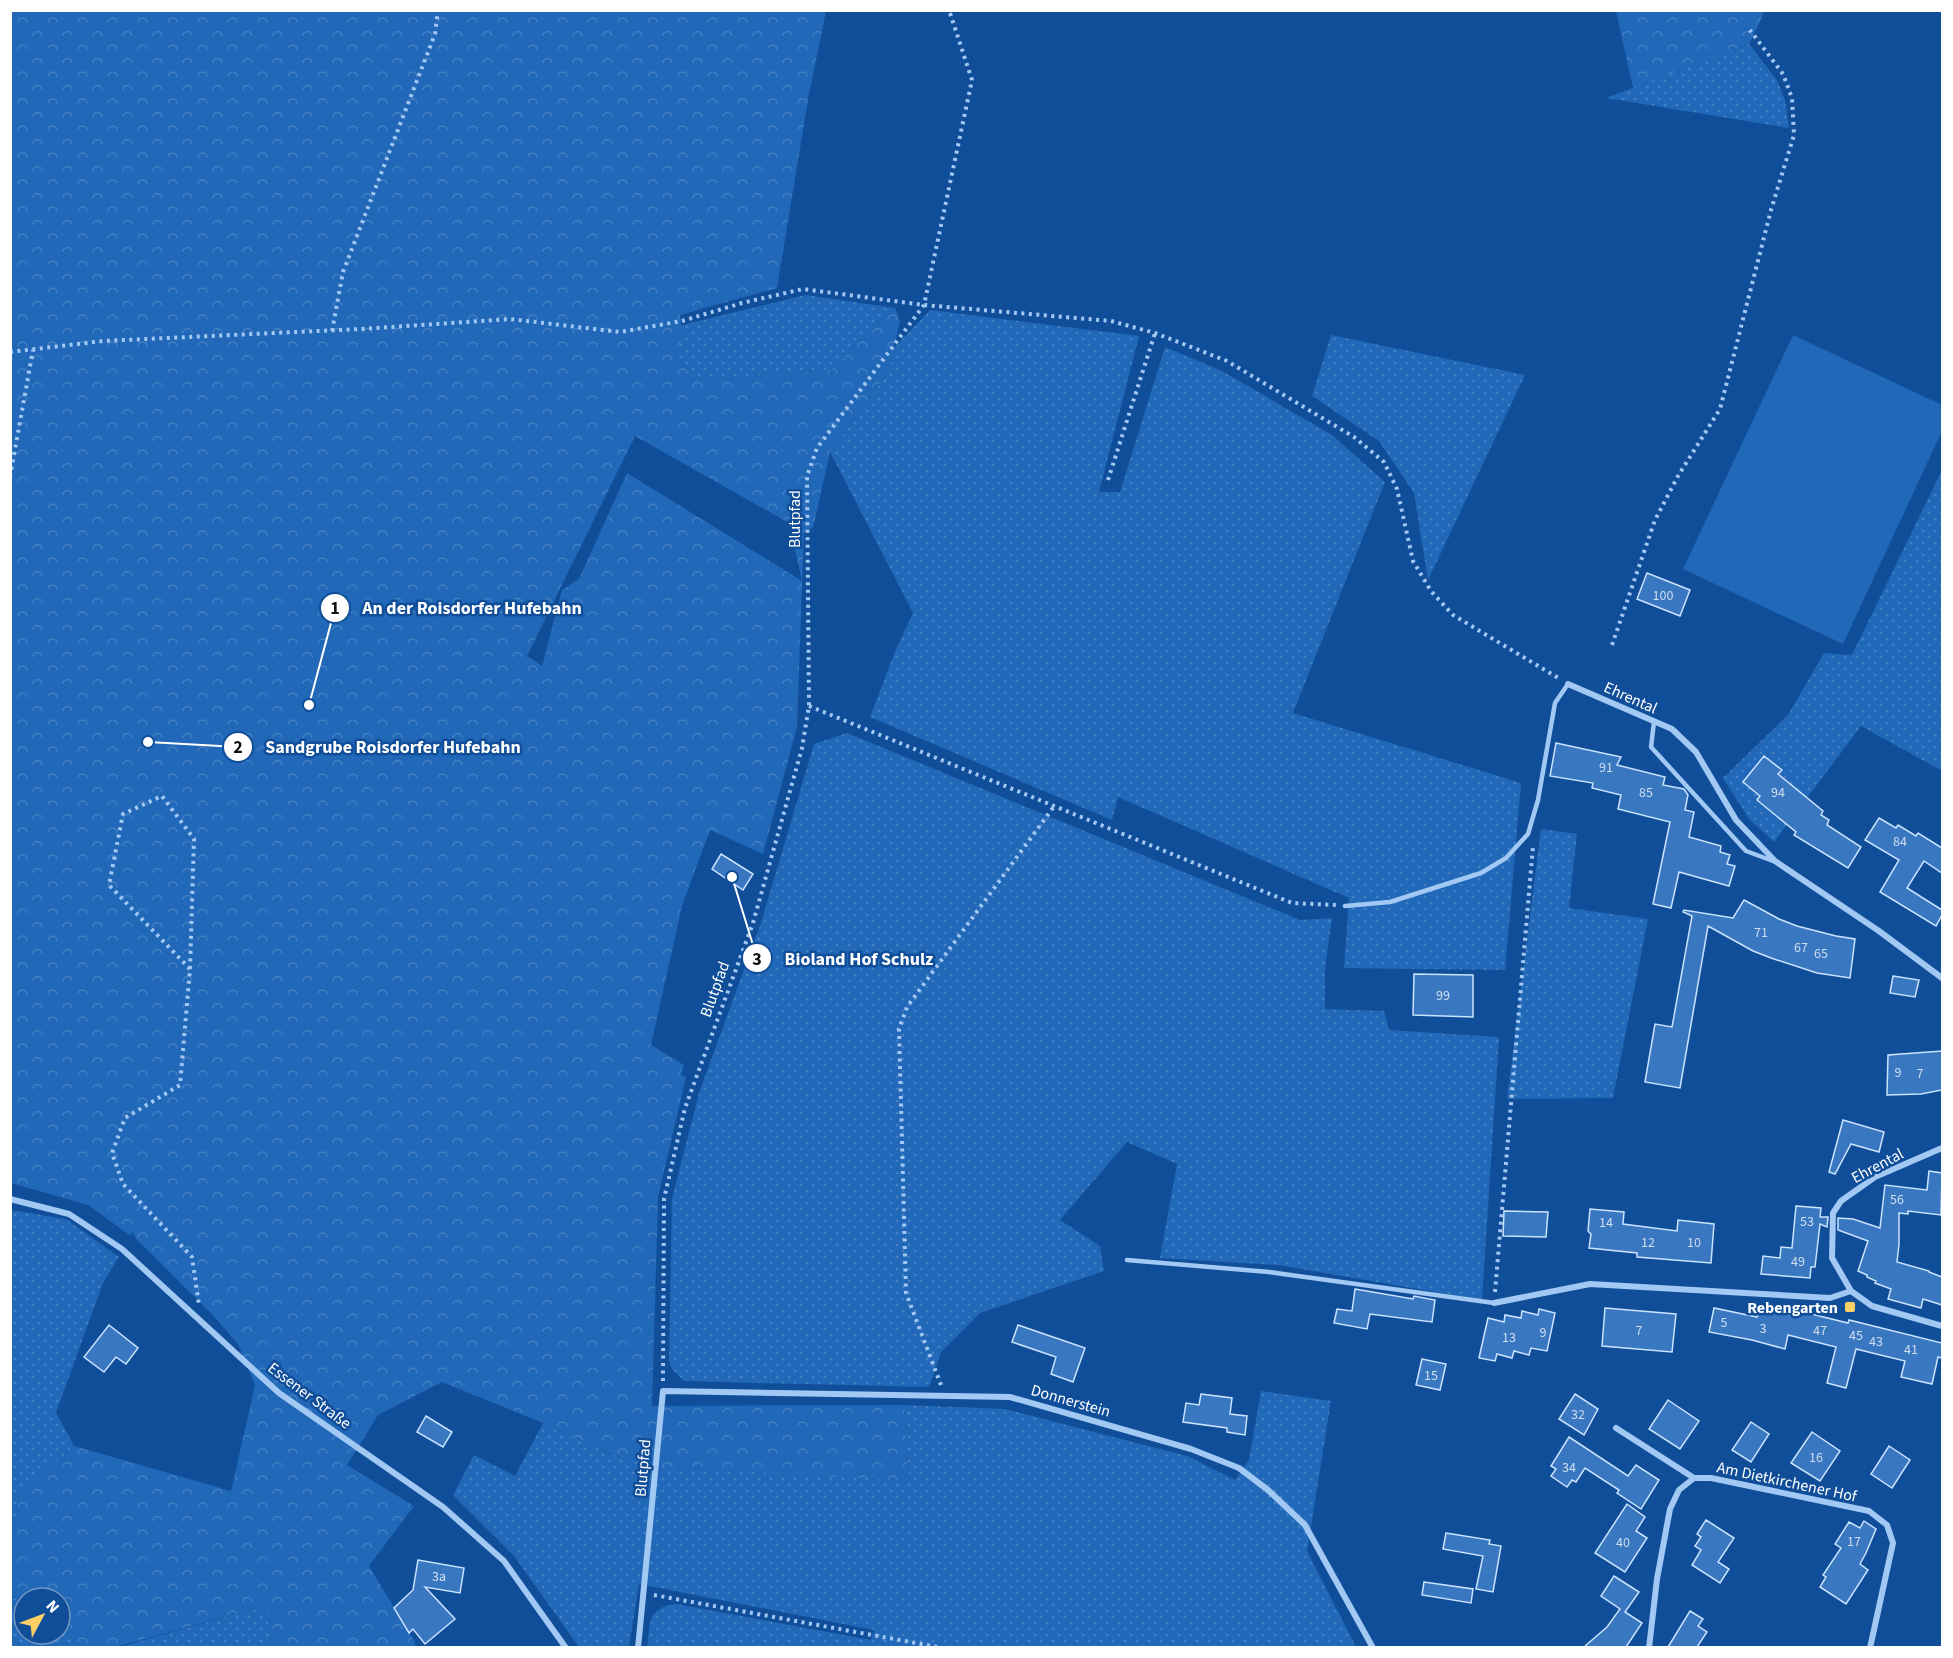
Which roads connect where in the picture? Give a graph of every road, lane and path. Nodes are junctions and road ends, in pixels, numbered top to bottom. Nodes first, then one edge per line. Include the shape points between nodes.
1 (438, 10) edge
2 (949, 10) edge
3 (1750, 30) dead end
4 (924, 305) junction
5 (332, 331) junction
6 (1155, 333) junction
7 (33, 350) junction
8 (10, 352) edge
9 (10, 477) edge
10 (1108, 480) dead end
11 (1612, 645) dead end
12 (1568, 684) junction
13 (809, 706) junction
14 (1654, 722) junction
15 (1055, 805) junction
16 (1528, 834) junction
17 (1775, 861) junction
18 (1345, 906) joint
19 (190, 969) junction
20 (1942, 978) edge
21 (1942, 1148) edge
22 (10, 1199) edge
23 (1127, 1260) dead end
24 (1851, 1291) junction
25 (1494, 1302) junction
26 (202, 1323) junction
27 (1942, 1326) edge
28 (663, 1391) junction
29 (945, 1396) junction
30 (1616, 1428) dead end
31 (1694, 1478) junction
32 (644, 1593) junction
33 (567, 1647) edge
34 (638, 1647) edge
35 (943, 1647) edge
36 (1373, 1647) edge
37 (1649, 1647) edge
38 (1870, 1647) edge

1 - 5 path via 435,34 343,272
2 - 4 path via 972,80
3 - 11 path via 1783,74 1792,98 1794,135 1720,409 1655,520
4 - 5 path via 803,289 682,321 620,332 510,319
4 - 6 path via 1110,321
4 - 13 path, Blutpfad via 817,448 807,476
5 - 7 path via 103,341
6 - 10 path
6 - 12 path via 1227,361 1354,437 1384,462 1397,489 1413,561 1431,591 1453,615
7 - 8 path
7 - 9 path
12 - 14 street, Ehrental
12 - 16 lane via 1555,703
13 - 15 path
13 - 28 path, Blutpfad via 802,748 753,923 685,1108 664,1199
14 - 17 street, Ehrental via 1672,729 1695,752 1736,820
14 - 17 lane via 1651,747 1746,851
15 - 18 path via 1292,903
15 - 29 path via 907,1007 899,1029 906,1293
16 - 18 lane via 1506,858 1481,873 1390,902
16 - 25 path via 1534,847
17 - 20 street, Ehrental
19 - 19 path via 194,839 162,796 123,814 109,885
19 - 26 path via 180,1085 125,1118 112,1153 123,1184 192,1257
21 - 24 street, Ehrental via 1875,1177 1841,1201 1833,1213 1832,1258
22 - 26 street, Essener Straße via 69,1214 122,1249
23 - 25 lane via 1269,1272
24 - 25 street via 1830,1298 1590,1284
24 - 27 street, Ehrental via 1872,1306
26 - 33 street, Essener Straße via 279,1393 443,1507 487,1545 504,1561
28 - 29 street, Donnerstein
28 - 32 street, Blutpfad
29 - 36 street, Donnerstein via 1010,1397 1191,1449 1239,1468 1305,1525
30 - 31 street, Am Dietkirchener Hof
31 - 37 street, Am Dietkirchener Hof via 1679,1490 1670,1509
31 - 38 street, Am Dietkirchener Hof via 1711,1478 1869,1511 1887,1525 1893,1543
32 - 34 street, Blutpfad
32 - 35 path

